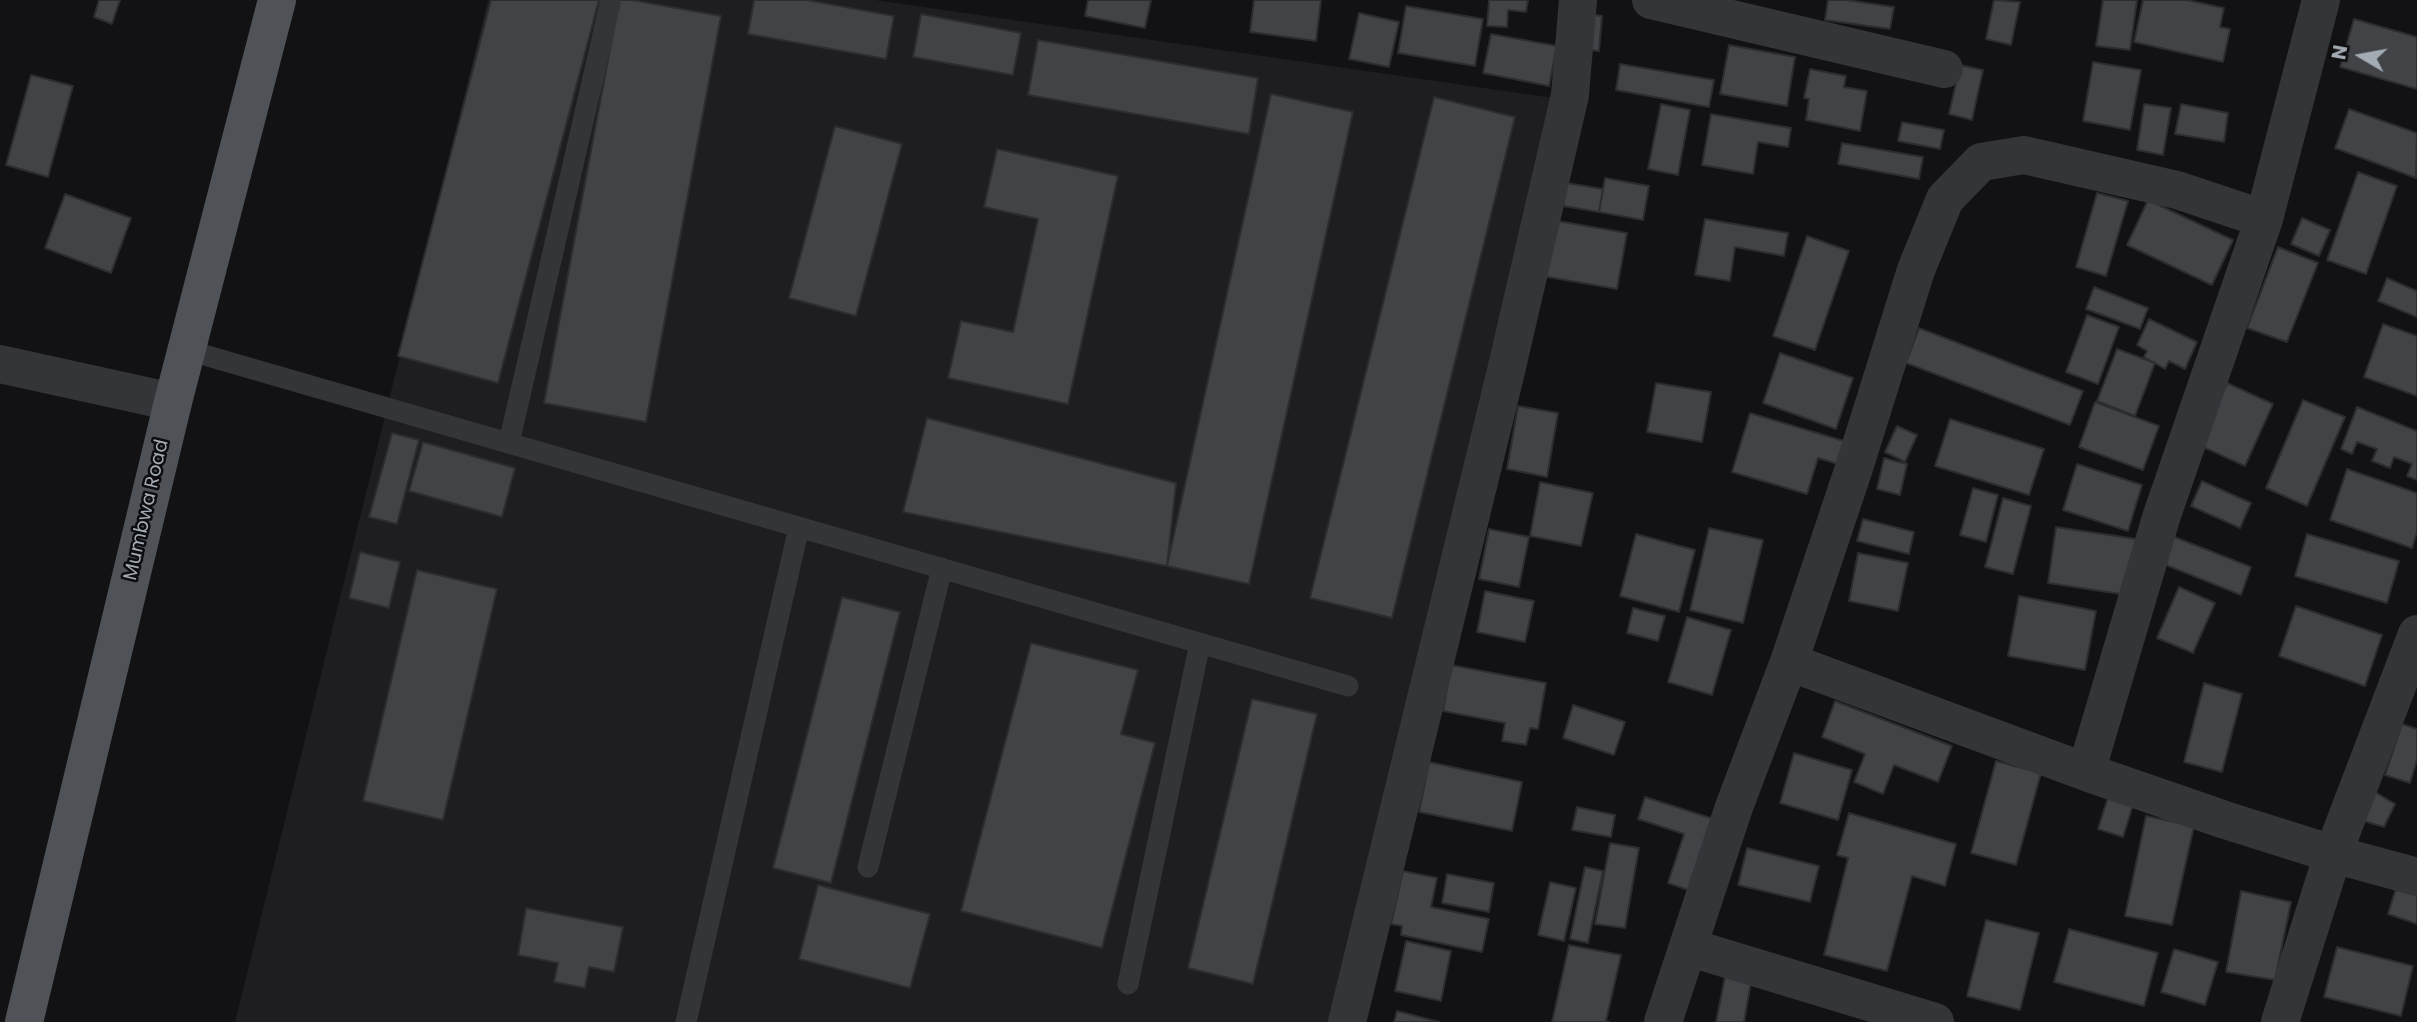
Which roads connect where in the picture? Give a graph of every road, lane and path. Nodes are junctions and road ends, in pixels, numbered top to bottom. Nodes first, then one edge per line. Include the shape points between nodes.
1 (277, 0) edge
2 (1578, 0) edge
3 (1651, 0) edge
4 (2321, 0) edge
5 (610, 4) dead end
6 (1944, 69) dead end
7 (2264, 219) junction
8 (187, 350) junction
9 (0, 364) edge
10 (173, 402) junction
11 (509, 443) junction
12 (799, 527) junction
13 (942, 568) junction
14 (2417, 634) edge
15 (1200, 643) junction
16 (1789, 662) junction
17 (1348, 686) dead end
18 (2086, 772) junction
19 (2333, 854) junction
20 (867, 867) dead end
21 (2417, 877) edge
22 (1688, 947) junction
23 (1128, 984) dead end
24 (24, 1022) edge
25 (686, 1022) edge
26 (1347, 1022) edge
27 (1663, 1022) edge
28 (1935, 1022) edge
29 (2280, 1022) edge

1 - 8 main road, Mumbwa Road
2 - 26 street via 1570,94
3 - 6 street
4 - 7 street
5 - 11 lane
7 - 16 street via 2178,190 2024,155 1982,162 1945,199 1916,270
7 - 18 street via 2161,518
8 - 10 main road, Mumbwa Road
8 - 11 lane
9 - 10 street
10 - 24 main road, Mumbwa Road
11 - 12 lane
12 - 13 lane
12 - 25 lane
13 - 15 lane
13 - 20 lane
14 - 19 street
15 - 17 lane
15 - 23 lane
16 - 18 street
16 - 22 street
18 - 19 street
19 - 21 street
19 - 29 street
22 - 27 street
22 - 28 street

